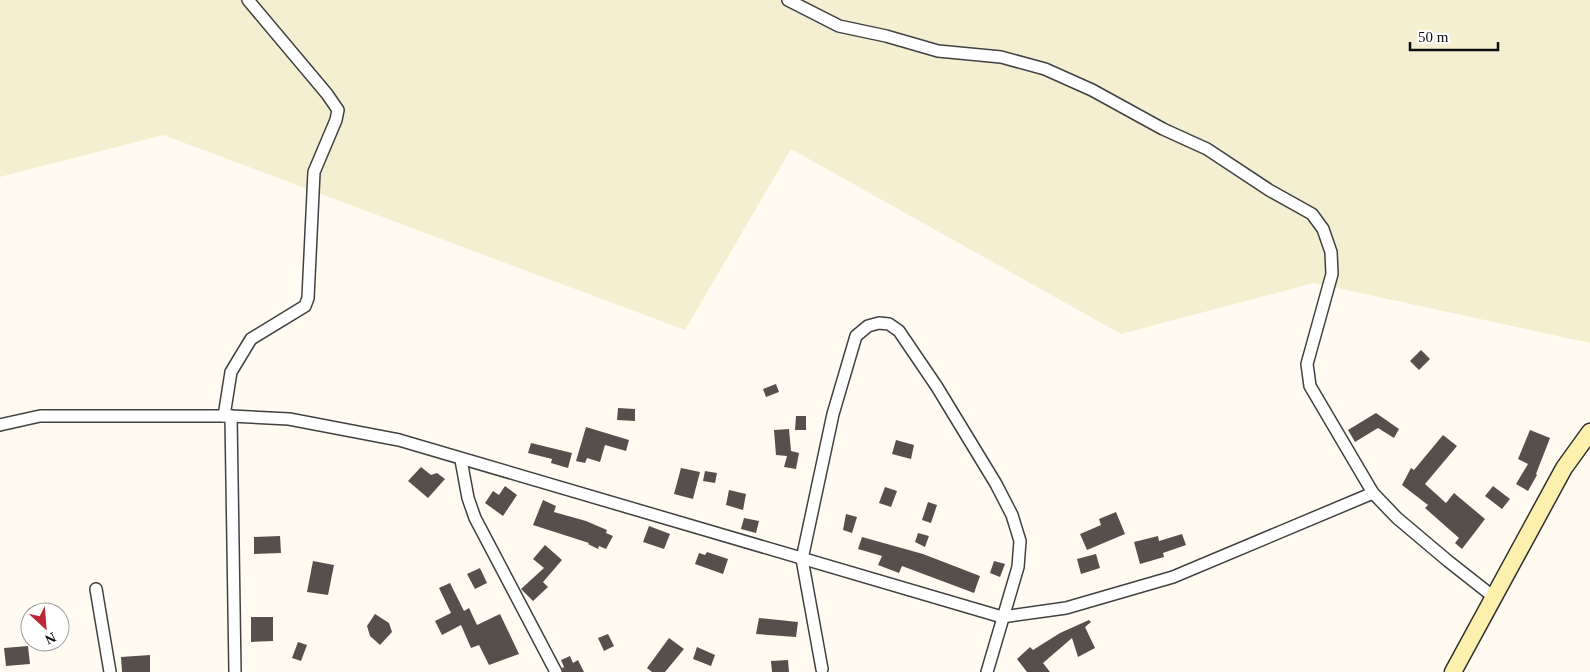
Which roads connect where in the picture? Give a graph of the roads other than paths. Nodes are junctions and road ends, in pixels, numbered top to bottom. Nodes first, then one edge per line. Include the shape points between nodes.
1 (248, 0) edge
2 (788, 0) edge
3 (227, 416) junction
4 (0, 426) edge
5 (1590, 432) edge
6 (461, 460) junction
7 (1373, 493) junction
8 (802, 559) junction
9 (96, 590) dead end
10 (1495, 598) junction
11 (1002, 617) junction
12 (822, 669) dead end
13 (110, 672) edge
14 (235, 672) edge
15 (556, 672) edge
16 (987, 672) edge
17 (1453, 672) edge

1 - 3 street via 338,110 314,172 308,298 305,306 251,339 231,372
2 - 7 street via 839,26 938,51 1001,57 1045,69 1207,149 1312,214 1323,229 1332,252 1332,274 1307,364 1310,386
3 - 4 street via 40,416
3 - 6 street via 289,419 382,436
3 - 14 street
5 - 10 main road via 1564,468
6 - 8 street
6 - 15 street via 475,518
7 - 10 street via 1448,562
7 - 11 street via 1173,577 1066,608
8 - 11 street
8 - 11 street via 834,414 856,336 868,326 889,324 899,331 937,386 1012,515 1020,541 1020,554
8 - 12 street
9 - 13 street
10 - 17 main road
11 - 16 street

